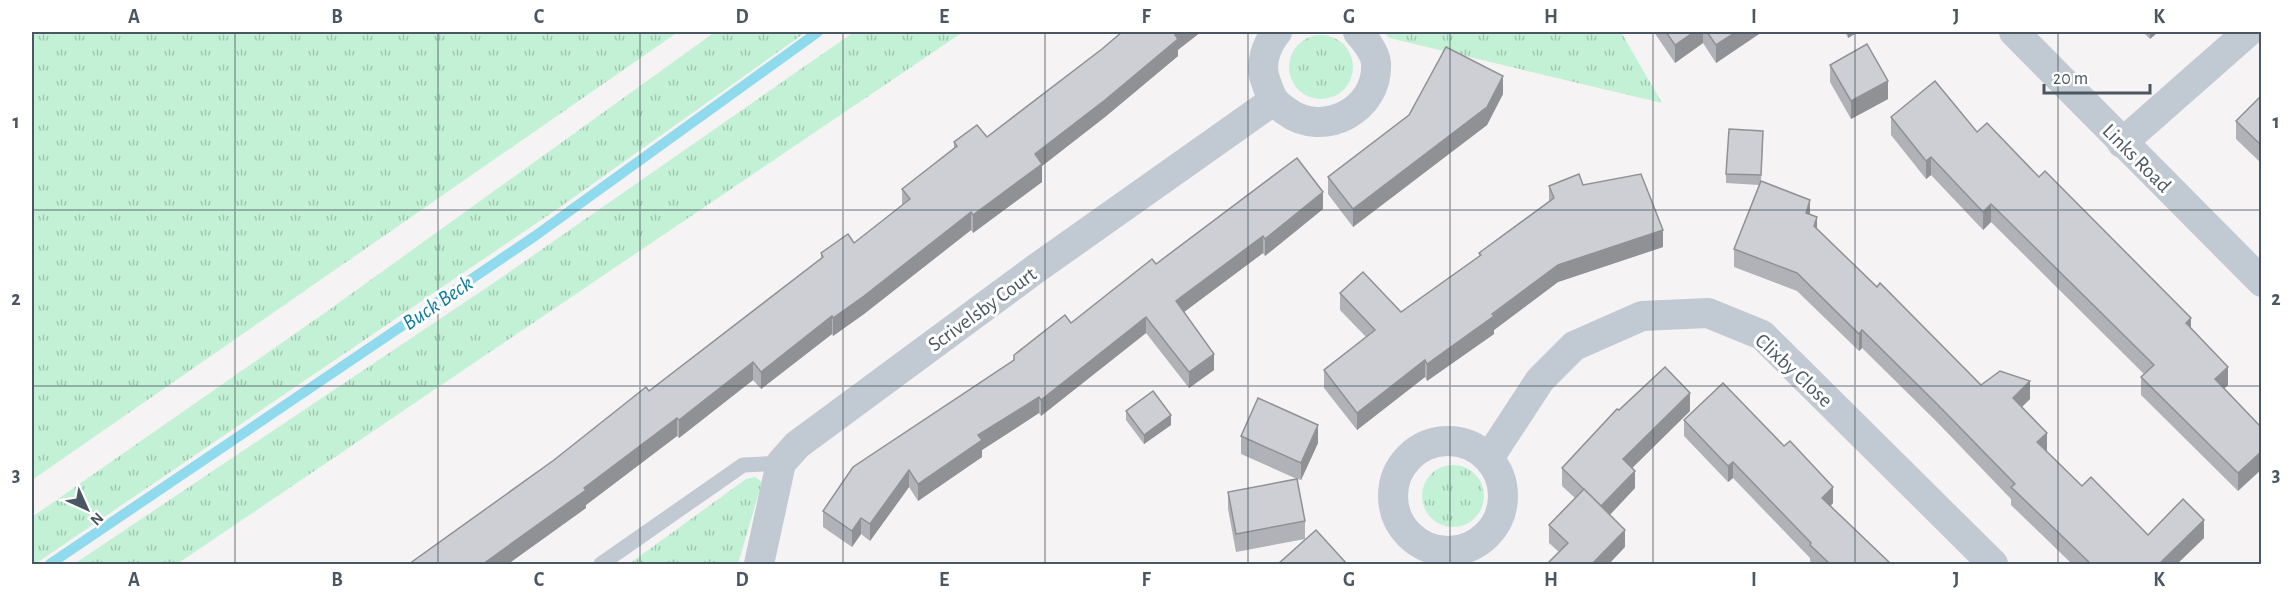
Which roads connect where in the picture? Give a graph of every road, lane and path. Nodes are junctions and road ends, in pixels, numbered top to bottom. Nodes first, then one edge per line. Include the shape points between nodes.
1 (1277, 32) edge
2 (1358, 32) edge
3 (2014, 32) edge
4 (2248, 32) edge
5 (1273, 101) junction
6 (2122, 143) junction
7 (2262, 282) edge
8 (1489, 458) dead end
9 (781, 463) junction
10 (601, 564) edge
11 (759, 564) edge
12 (1993, 564) edge

1 - 5 street via 1267,43 1263,73
2 - 5 street via 1376,62 1371,91 1353,113 1325,124 1296,119
3 - 6 street, Links Road
4 - 6 street
5 - 9 street, Scrivelsby Court via 1025,277 797,445
6 - 7 street, Links Road
8 - 12 street, Clixby Close via 1539,380 1574,346 1642,316 1708,313 1762,335
9 - 10 lane via 743,465
9 - 11 street

